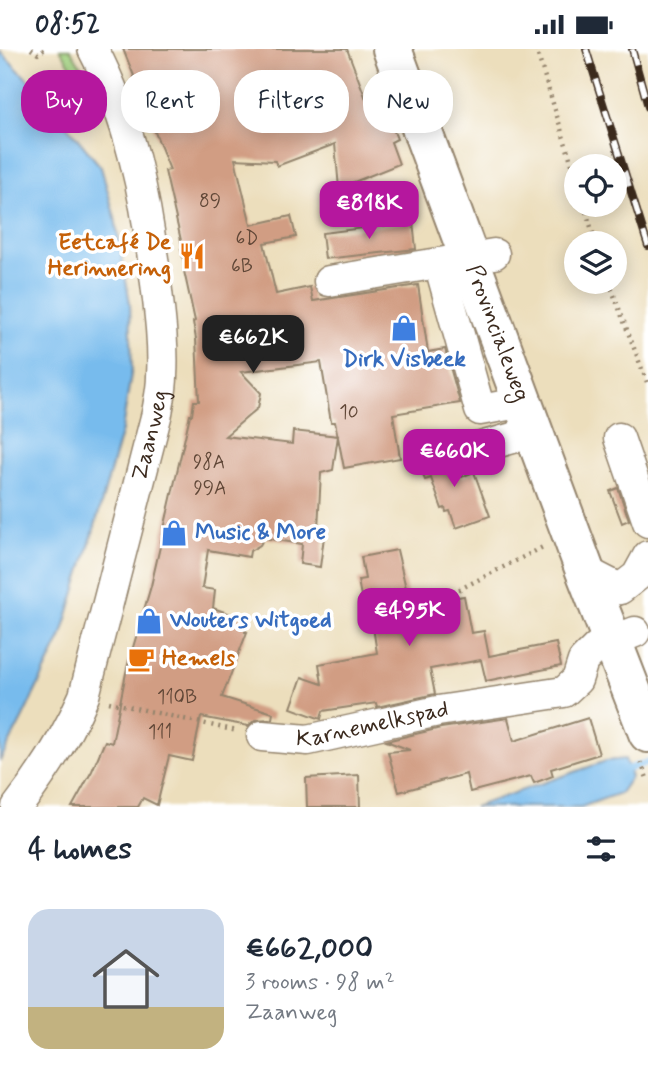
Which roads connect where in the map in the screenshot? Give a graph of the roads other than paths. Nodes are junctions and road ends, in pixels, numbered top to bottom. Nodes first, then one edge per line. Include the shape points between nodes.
1 (93, 49) edge
2 (392, 49) edge
3 (417, 49) edge
4 (467, 259) junction
5 (329, 281) dead end
6 (528, 416) junction
7 (618, 438) dead end
8 (463, 451) dead end
9 (648, 522) edge
10 (648, 555) edge
11 (585, 571) junction
12 (620, 589) junction
13 (623, 637) junction
14 (648, 667) edge
15 (648, 733) edge
16 (262, 736) road end
17 (18, 807) edge

1 - 17 street, Zaanweg via 136,162 150,231 162,377 157,413 84,696 66,736
2 - 4 main road, Provincialeweg
3 - 4 main road, Provincialeweg
4 - 5 street
4 - 6 main road, Provincialeweg
4 - 12 main road, Provincialeweg
6 - 8 street
6 - 11 main road, Provincialeweg
7 - 9 street
10 - 12 street via 637,576
11 - 12 street
11 - 13 main road, Provincialeweg
12 - 13 main road, Provincialeweg
13 - 14 main road, Provincialeweg
13 - 15 main road, Provincialeweg
13 - 16 street, Karnemelkspad via 597,647 583,661 577,680 564,691 438,711 307,740

